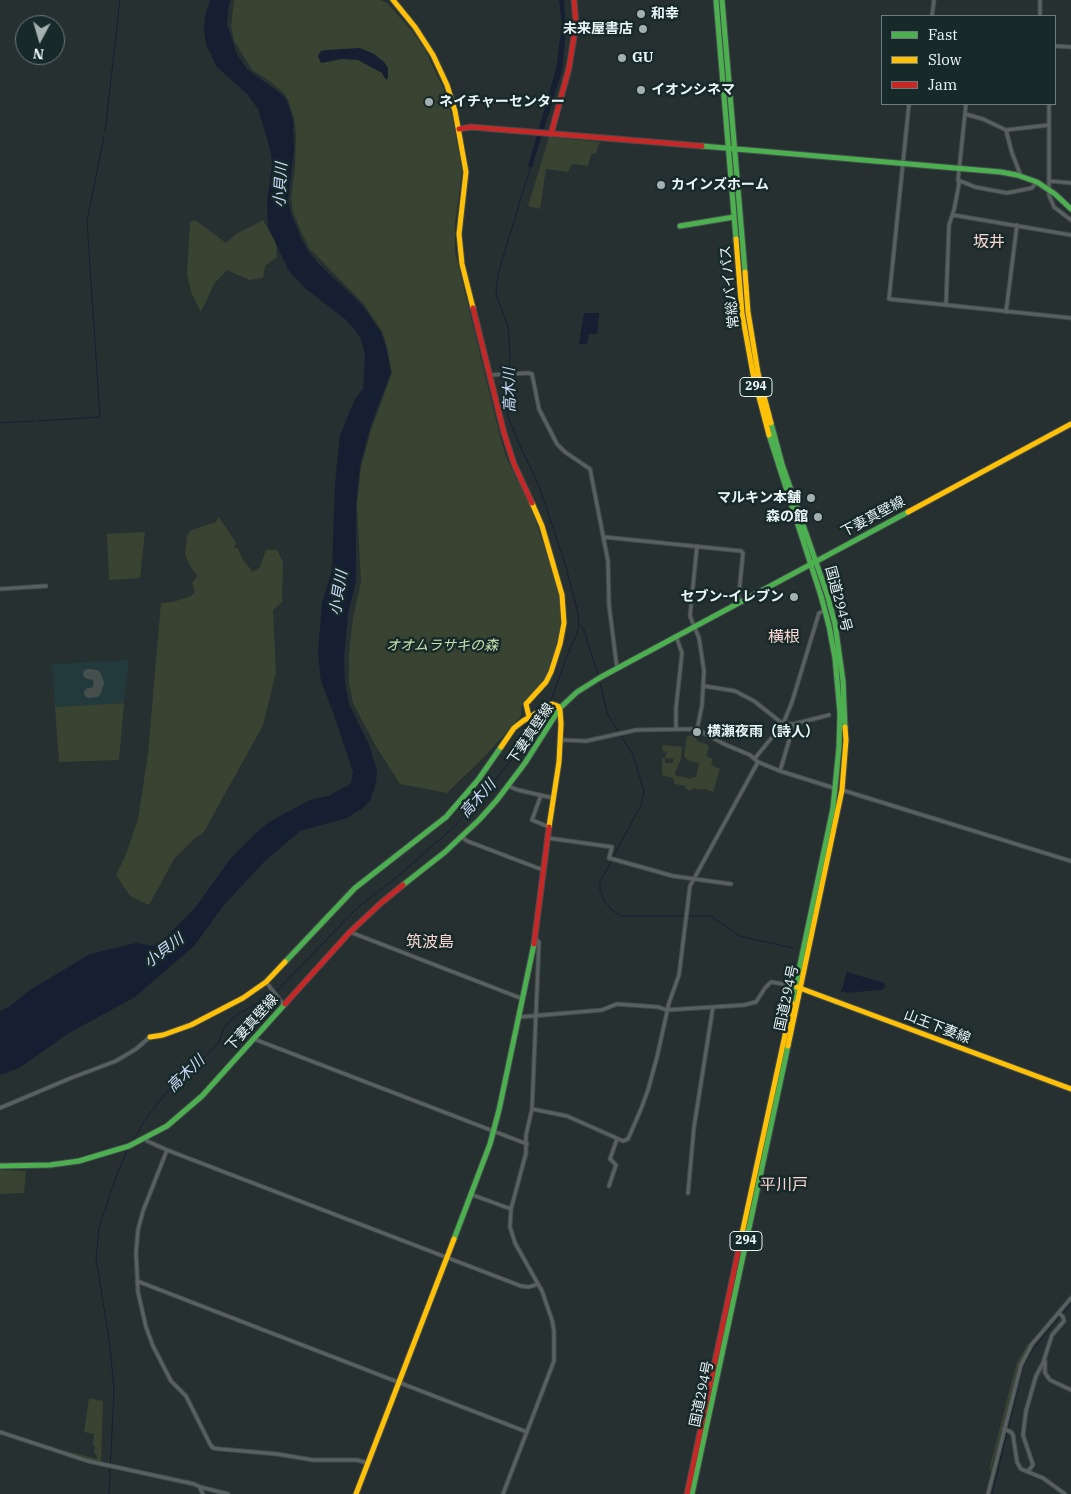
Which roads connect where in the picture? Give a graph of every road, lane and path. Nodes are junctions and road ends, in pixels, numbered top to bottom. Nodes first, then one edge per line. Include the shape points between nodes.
1 (393, 0) edge
2 (574, 0) edge
3 (716, 0) edge
4 (722, 0) edge
5 (934, 0) edge
6 (1040, 0) edge
7 (932, 15) edge
8 (1040, 15) edge
9 (1056, 46) edge
10 (1071, 47) edge
11 (909, 105) edge
12 (966, 105) edge
13 (1049, 105) edge
14 (965, 114) junction
15 (1048, 125) junction
16 (459, 128) junction
17 (1006, 130) junction
18 (549, 134) junction
19 (728, 149) junction
20 (734, 149) junction
21 (902, 163) junction
22 (958, 168) junction
23 (1021, 176) junction
24 (958, 180) junction
25 (1049, 181) junction
26 (1037, 182) junction
27 (1071, 182) edge
28 (1049, 190) junction
29 (1071, 209) edge
30 (953, 214) junction
31 (734, 217) junction
32 (1071, 220) edge
33 (1017, 225) junction
34 (680, 226) dead end
35 (1071, 235) edge
36 (946, 305) junction
37 (1006, 312) junction
38 (1071, 318) edge
39 (490, 375) junction
40 (1071, 424) edge
41 (798, 507) joint
42 (604, 537) junction
43 (697, 546) junction
44 (816, 560) junction
45 (810, 564) junction
46 (46, 586) dead end
47 (0, 589) edge
48 (738, 603) junction
49 (825, 610) junction
50 (694, 627) junction
51 (676, 636) junction
52 (617, 668) junction
53 (704, 686) junction
54 (560, 708) junction
55 (829, 715) dead end
56 (529, 717) junction
57 (783, 724) junction
58 (794, 724) junction
59 (676, 728) junction
60 (697, 730) junction
61 (561, 740) junction
62 (755, 758) junction
63 (758, 762) junction
64 (780, 771) junction
65 (508, 786) junction
66 (835, 788) junction
67 (842, 790) junction
68 (540, 795) junction
69 (553, 798) junction
70 (549, 827) junction
71 (462, 837) junction
72 (547, 838) junction
73 (1071, 861) edge
74 (544, 870) junction
75 (693, 880) junction
76 (731, 884) dead end
77 (350, 932) junction
78 (535, 939) junction
79 (266, 982) junction
80 (798, 987) junction
81 (523, 999) junction
82 (283, 1003) junction
83 (713, 1007) junction
84 (667, 1010) junction
85 (537, 1016) junction
86 (520, 1017) junction
87 (150, 1037) joint
88 (254, 1039) junction
89 (1071, 1089) edge
90 (0, 1108) edge
91 (532, 1109) junction
92 (494, 1130) junction
93 (144, 1139) junction
94 (617, 1139) junction
95 (527, 1144) junction
96 (167, 1150) junction
97 (0, 1166) edge
98 (610, 1186) dead end
99 (688, 1192) dead end
100 (470, 1194) junction
101 (511, 1209) junction
102 (446, 1257) junction
103 (137, 1282) junction
104 (538, 1284) junction
105 (1071, 1298) edge
106 (1059, 1313) junction
107 (1045, 1355) junction
108 (399, 1382) junction
109 (1071, 1390) edge
110 (1004, 1429) junction
111 (0, 1432) edge
112 (527, 1432) junction
113 (368, 1463) junction
114 (1028, 1471) junction
115 (200, 1487) junction
116 (203, 1494) edge
117 (228, 1494) edge
118 (356, 1494) edge
119 (503, 1494) edge
120 (687, 1494) edge
121 (692, 1494) edge
122 (988, 1494) edge
123 (1065, 1494) edge

1 - 16 main road via 433,55 452,99
2 - 18 main road via 576,24 569,68
3 - 19 main road, 常総バイパス / 294
4 - 20 main road, 常総バイパス / 294
5 - 7 street
6 - 8 street
9 - 10 street
11 - 21 street
12 - 14 street
13 - 15 street
14 - 17 street
14 - 22 street
15 - 17 street
15 - 25 street
16 - 18 main road
16 - 39 main road via 466,180 459,224 459,250
17 - 23 street
18 - 19 main road
19 - 20 main road
19 - 31 main road, 常総バイパス / 294
20 - 21 main road
20 - 41 main road, 常総バイパス / 294 via 744,283 757,364 782,464
21 - 22 main road
21 - 36 street via 889,299
22 - 23 main road
22 - 24 street
23 - 26 main road
24 - 26 street via 1007,193 1032,188
24 - 30 street
25 - 27 street
25 - 28 street
26 - 28 main road
28 - 29 main road
28 - 32 street via 1054,207
30 - 33 street
30 - 36 street via 949,225
31 - 34 main road
31 - 45 main road, 常総バイパス / 294 via 742,312 753,374 777,465
33 - 35 street
33 - 37 street
36 - 37 street
37 - 38 street
39 - 42 street via 532,374 539,409 557,444 590,469
39 - 56 main road via 504,433 542,526 564,606 558,650 546,682 526,704
40 - 44 main road, 下妻真壁線
41 - 44 main road, 国道294号 / 294
42 - 43 street
42 - 52 street
43 - 48 street via 742,552
43 - 50 street via 690,616
44 - 45 main road, 下妻真壁線
44 - 67 main road, 国道294号 / 294 via 834,624 843,681 846,740
45 - 48 main road, 下妻真壁線
45 - 49 main road, 国道294号 / 294
46 - 47 street
48 - 50 main road, 下妻真壁線
49 - 57 street via 819,613
49 - 66 main road, 国道294号 / 294 via 835,658 840,713
50 - 51 main road, 下妻真壁線
50 - 53 street via 702,653
51 - 52 main road, 下妻真壁線
51 - 59 street via 682,653
52 - 54 main road, 下妻真壁線 via 577,692
53 - 57 street via 736,691
53 - 60 street
54 - 56 main road via 556,704 549,706
54 - 61 main road
54 - 65 main road, 下妻真壁線
55 - 58 street
56 - 79 main road via 510,732 478,780 446,817 355,888
57 - 58 street
57 - 62 street
58 - 64 street
59 - 60 street
59 - 61 street via 626,732 586,741
60 - 62 street
61 - 69 main road
62 - 63 street
63 - 64 street
63 - 75 street
64 - 66 street
65 - 68 street
65 - 71 main road, 下妻真壁線
66 - 67 street
66 - 80 main road, 国道294号 / 294
67 - 73 street
67 - 80 main road, 国道294号 / 294
68 - 69 street
68 - 70 street via 532,820
69 - 70 main road
70 - 72 main road
71 - 74 street
71 - 77 main road, 下妻真壁線
72 - 74 main road
72 - 75 street via 612,847 609,858
74 - 78 main road
75 - 76 street
75 - 84 street via 679,975
77 - 81 street
77 - 82 main road, 下妻真壁線
78 - 81 main road
78 - 85 street via 539,942
79 - 82 street
79 - 87 main road via 191,1025
80 - 83 street via 770,982 753,1004
80 - 89 main road, 山王下妻線
80 - 120 main road, 国道294号 / 294
80 - 121 main road, 国道294号 / 294
81 - 86 main road
82 - 88 main road, 下妻真壁線
83 - 84 street
83 - 99 street via 695,1119
84 - 85 street via 617,1004 602,1010
84 - 94 street via 641,1109 628,1138 623,1141
85 - 86 street
85 - 91 street
86 - 92 main road
87 - 90 street via 136,1050 116,1061
88 - 92 street
88 - 93 main road, 下妻真壁線 via 188,1110
91 - 94 street via 567,1116
91 - 95 street
92 - 95 street
92 - 100 main road
93 - 96 street
93 - 97 main road, 下妻真壁線 via 79,1161
94 - 98 street via 610,1159 616,1165
95 - 101 street
96 - 102 street
96 - 103 street via 138,1230
100 - 101 street
100 - 102 main road
101 - 104 street via 510,1228 515,1244
102 - 104 street via 521,1286
102 - 108 main road
103 - 108 street
103 - 113 street via 153,1346 171,1380 186,1396 214,1448
104 - 112 street via 552,1320 554,1361
105 - 106 street
106 - 107 street via 1064,1321 1052,1336
106 - 110 street via 1025,1355
107 - 109 street via 1044,1369 1048,1376 1054,1383
107 - 114 street via 1026,1411 1023,1436 1033,1465
108 - 112 street
108 - 113 main road
110 - 114 street via 1013,1435 1019,1466
110 - 122 street
111 - 115 street via 63,1454
112 - 119 street
113 - 118 main road
114 - 123 street
115 - 116 street
115 - 117 street

